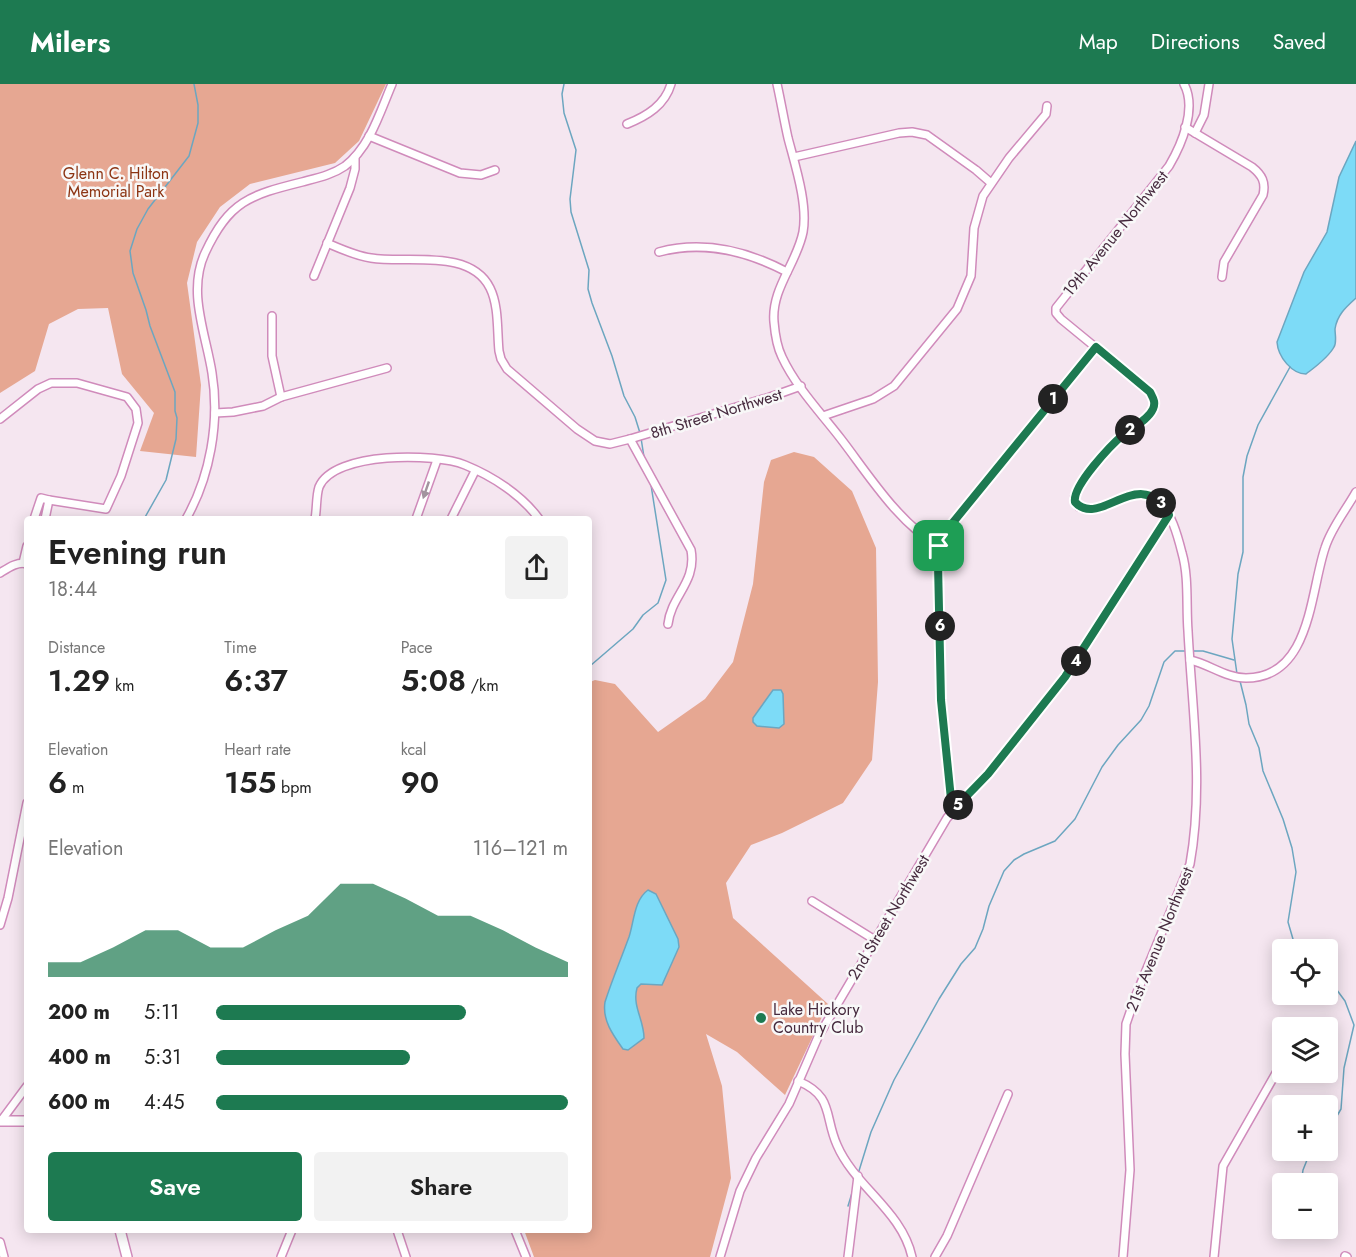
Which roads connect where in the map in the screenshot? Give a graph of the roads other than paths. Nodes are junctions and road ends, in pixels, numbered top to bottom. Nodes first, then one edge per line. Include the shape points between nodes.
1 (392, 84) edge
2 (671, 84) edge
3 (777, 84) edge
4 (1184, 84) edge
5 (1209, 84) edge
6 (1047, 106) dead end
7 (627, 124) dead end
8 (1185, 127) junction
9 (1195, 133) junction
10 (369, 136) junction
11 (355, 157) junction
12 (794, 157) junction
13 (495, 170) dead end
14 (991, 183) junction
15 (327, 243) junction
16 (658, 252) dead end
17 (787, 272) junction
18 (314, 276) dead end
19 (1222, 277) dead end
20 (272, 316) dead end
21 (1096, 347) junction
22 (387, 368) dead end
23 (801, 386) junction
24 (281, 397) junction
25 (215, 413) junction
26 (823, 416) junction
27 (0, 419) edge
28 (630, 439) junction
29 (437, 460) junction
30 (475, 471) junction
31 (1356, 492) edge
32 (49, 500) junction
33 (1169, 515) junction
34 (35, 516) edge
35 (46, 516) edge
36 (187, 516) edge
37 (315, 516) edge
38 (417, 516) edge
39 (452, 516) edge
40 (536, 516) edge
41 (939, 546) junction
42 (24, 563) edge
43 (0, 573) edge
44 (668, 624) dead end
45 (1190, 660) junction
46 (955, 808) junction
47 (24, 817) edge
48 (812, 901) dead end
49 (0, 925) edge
50 (875, 940) junction
51 (1272, 1080) edge
52 (798, 1082) junction
53 (24, 1090) edge
54 (1008, 1094) dead end
55 (1, 1121) edge
56 (24, 1121) edge
57 (858, 1176) junction
58 (121, 1233) edge
59 (291, 1233) edge
60 (398, 1233) edge
61 (516, 1233) edge
62 (0, 1242) edge
63 (4, 1257) edge
64 (127, 1257) edge
65 (281, 1257) edge
66 (406, 1257) edge
67 (526, 1257) edge
68 (720, 1257) edge
69 (848, 1257) edge
70 (912, 1257) edge
71 (935, 1257) edge
72 (1123, 1257) edge
73 (1214, 1257) edge

1 - 10 street
2 - 7 street via 661,104
3 - 12 street
4 - 8 street, 19th Avenue Northwest via 1190,101
5 - 9 street via 1204,115
6 - 14 street via 1046,114
8 - 9 street
8 - 21 street, 19th Avenue Northwest via 1164,173 1056,308 1061,319
9 - 19 street via 1257,171 1264,182 1263,195 1224,262
10 - 11 street
10 - 13 street via 460,172 481,175
11 - 15 street via 350,188
11 - 25 street via 331,174 246,199 228,214 212,238 200,266 197,298 213,376
12 - 14 street via 916,132 936,140
12 - 17 street via 804,229
14 - 26 street via 976,218 971,276 957,309 894,386 873,399
15 - 18 street
15 - 28 street, 8th Street Northwest via 370,258 456,262 475,271 493,295 501,359 511,374 595,441 610,444
16 - 17 street via 684,247 719,248 752,256
17 - 23 street via 775,306 775,335 781,356
20 - 24 street via 272,356
21 - 33 street via 1150,392 1155,405 1149,416 1114,443 1077,491 1075,502 1079,507 1097,508 1129,495 1144,494 1161,502
21 - 41 street via 946,531
22 - 24 street
23 - 26 street
23 - 28 street, 8th Street Northwest
24 - 25 street via 263,406
25 - 36 street via 201,487
26 - 41 street via 885,498
27 - 32 street via 38,388 58,382 113,392 127,397 136,409 138,423 106,509
28 - 44 street via 691,550 687,582
29 - 30 street
29 - 37 street via 408,457 351,464 320,487
29 -> 38 street
30 - 39 street
30 - 40 street via 506,488
31 - 45 street via 1326,545 1305,629 1286,662 1265,675 1244,678
32 - 34 street via 41,498
32 - 35 street
33 - 45 street, 21st Avenue Northwest via 1183,555
33 - 46 street, 2nd Street Northwest via 1065,677 988,774
41 - 46 street via 941,700
42 - 43 street
45 - 72 street, 21st Avenue Northwest via 1197,753 1193,846 1188,871 1126,1024 1130,1170
46 - 50 street, 2nd Street Northwest
47 - 49 street
48 - 50 street
50 - 52 street, 2nd Street Northwest via 818,1037
51 - 73 street via 1223,1166
52 - 57 street via 823,1098 836,1144
52 - 68 street, 2nd Street Northwest via 740,1191
53 - 55 street
54 - 71 street
55 - 56 main road
57 - 69 street
57 - 70 street via 895,1221
58 - 64 main road
59 - 65 street
60 - 66 street
61 - 67 street
62 - 63 street

